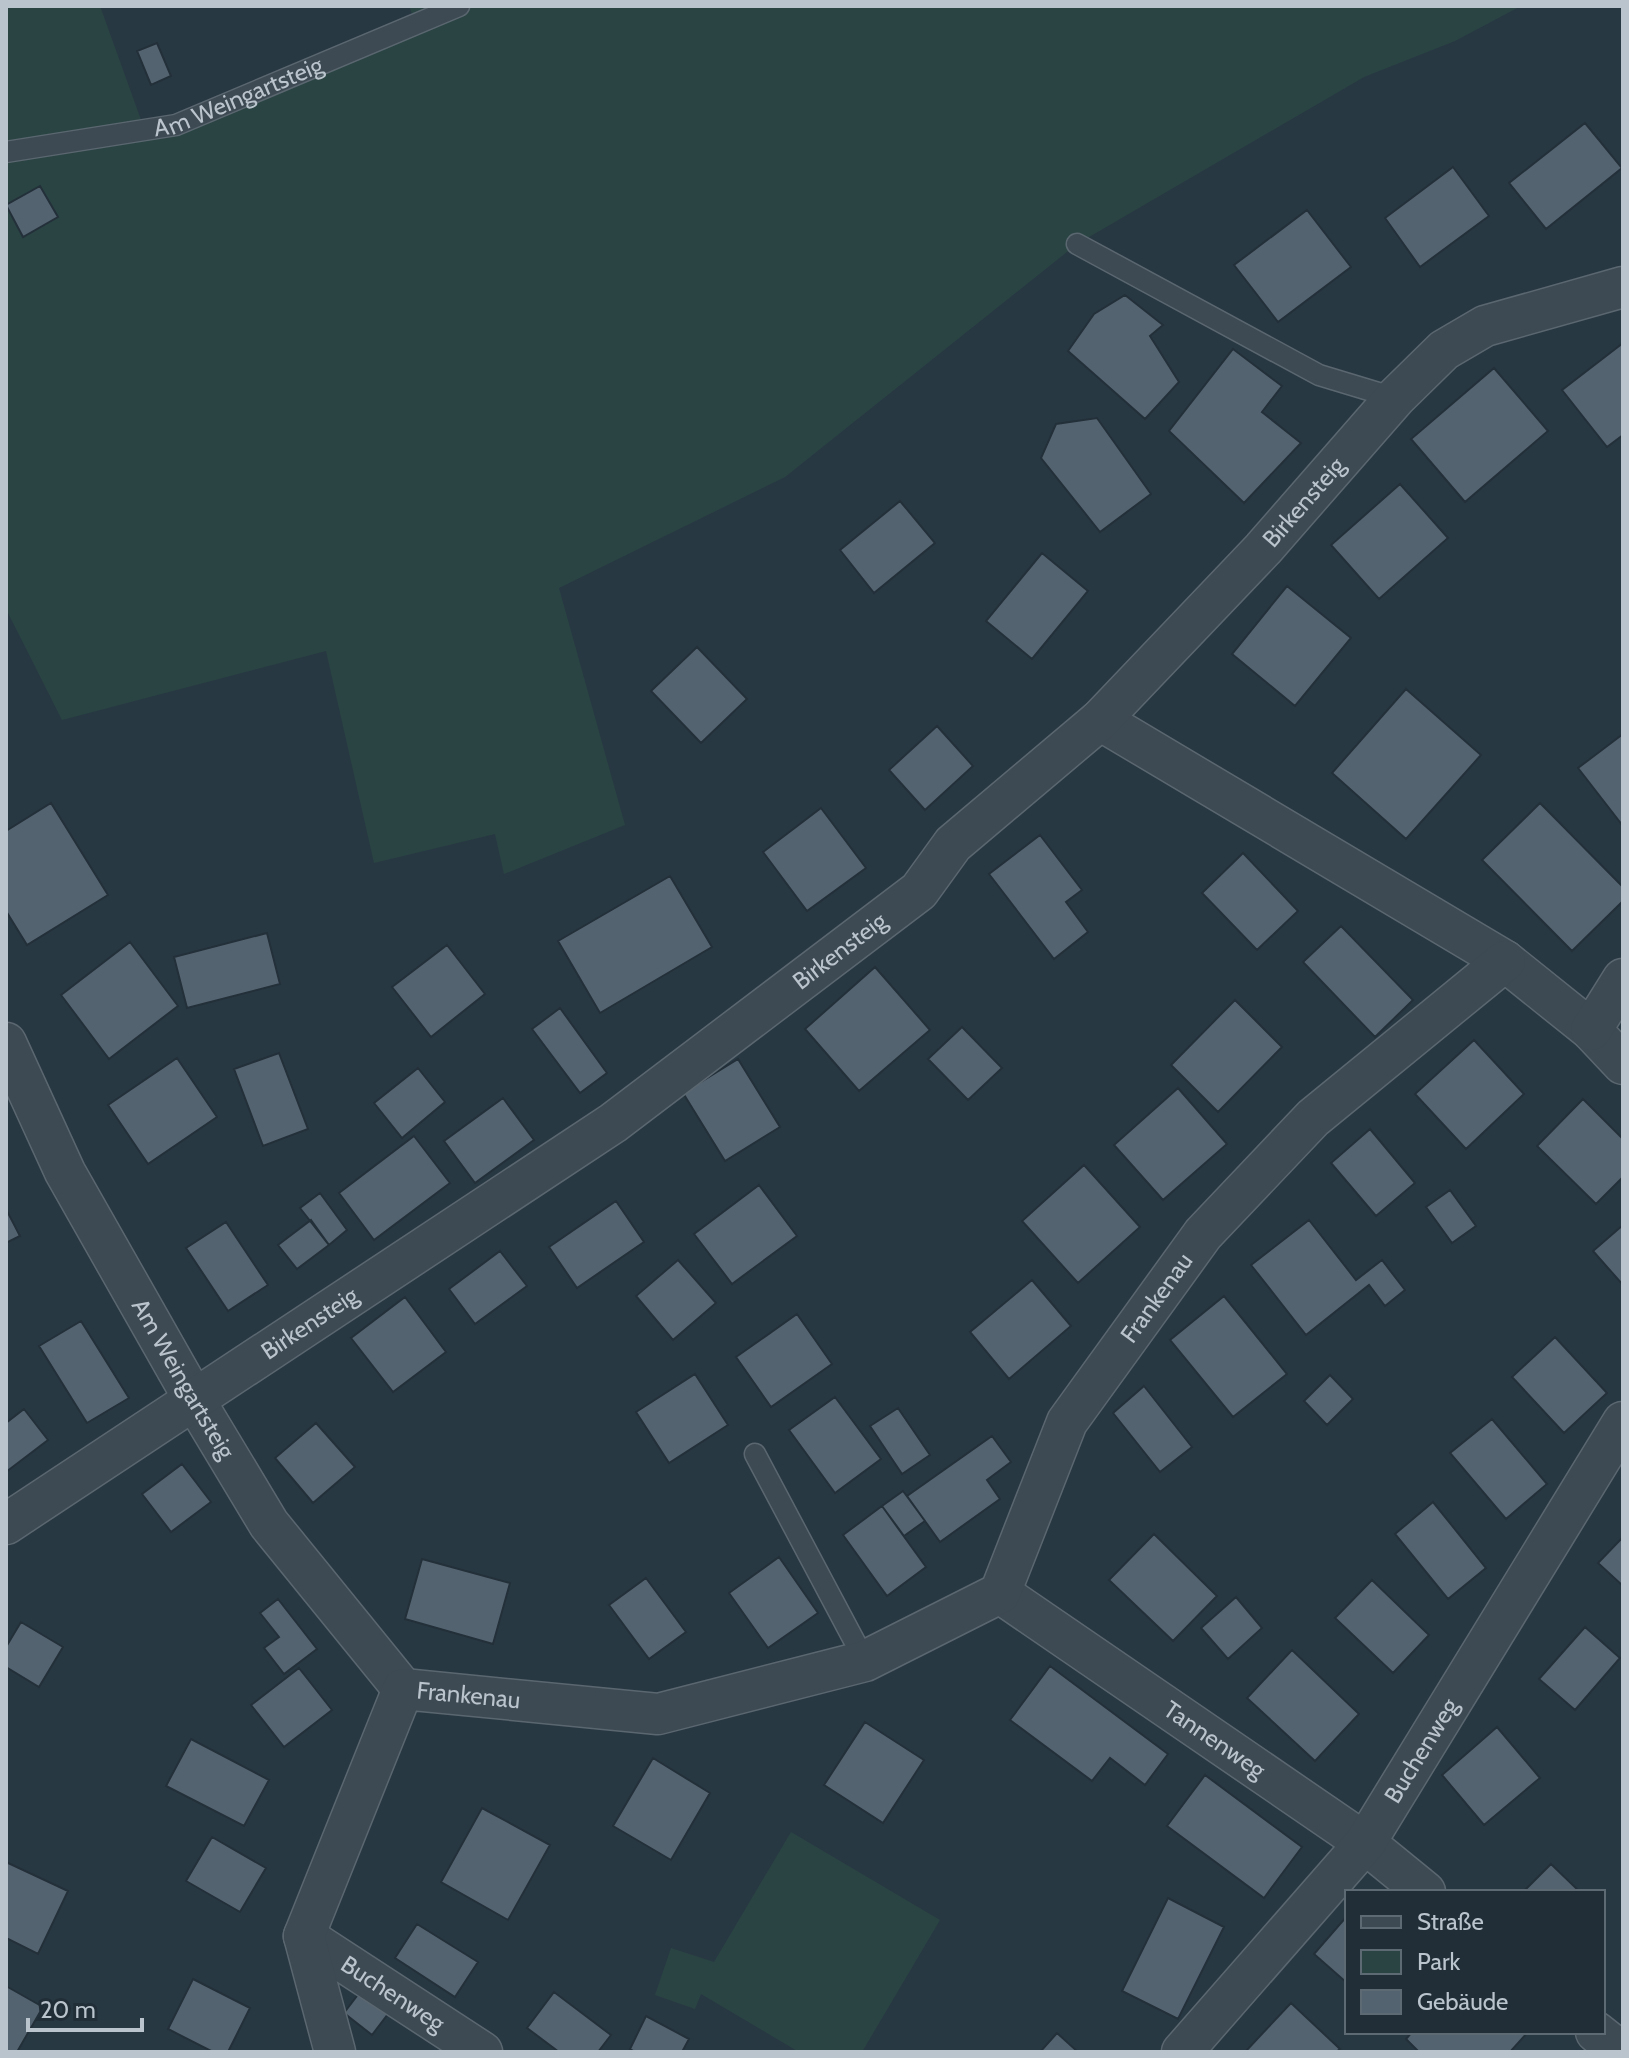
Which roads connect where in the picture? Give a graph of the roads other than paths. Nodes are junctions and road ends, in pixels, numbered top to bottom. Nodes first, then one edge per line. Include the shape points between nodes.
1 (459, 6) edge
2 (6, 152) edge
3 (1077, 244) dead end
4 (1623, 287) edge
5 (1395, 398) junction
6 (1100, 720) junction
7 (1505, 961) junction
8 (1623, 979) edge
9 (1591, 1030) junction
10 (6, 1043) edge
11 (1623, 1064) edge
12 (195, 1401) junction
13 (1623, 1422) edge
14 (755, 1454) dead end
15 (6, 1524) edge
16 (1000, 1593) junction
17 (865, 1661) junction
18 (403, 1689) junction
19 (1365, 1843) junction
20 (1423, 1890) edge
21 (304, 1936) junction
22 (1598, 2034) edge
23 (335, 2052) edge
24 (482, 2052) edge
25 (1182, 2052) edge
26 (1621, 2052) edge

1 - 2 lane, Am Weingartsteig via 176,125
3 - 5 lane via 1319,375
4 - 5 street, Birkensteig via 1485,326 1444,350
5 - 6 street, Birkensteig via 1263,549
6 - 7 street
6 - 12 street, Birkensteig via 953,844 919,891 613,1123
7 - 9 street
7 - 16 street, Frankenau via 1313,1118 1203,1234 1067,1422
8 - 9 street
9 - 11 street
10 - 12 street, Am Weingartsteig via 65,1172
12 - 15 street, Birkensteig
12 - 18 street, Am Weingartsteig via 269,1524
13 - 19 street, Buchenweg
14 - 17 lane
16 - 17 street, Frankenau
16 - 19 street, Tannenweg
17 - 18 street, Frankenau via 658,1714
18 - 21 street, Frankenau
19 - 20 street, Tannenweg
19 - 25 street, Buchenweg
21 - 23 street
21 - 24 street, Buchenweg
22 - 26 street

